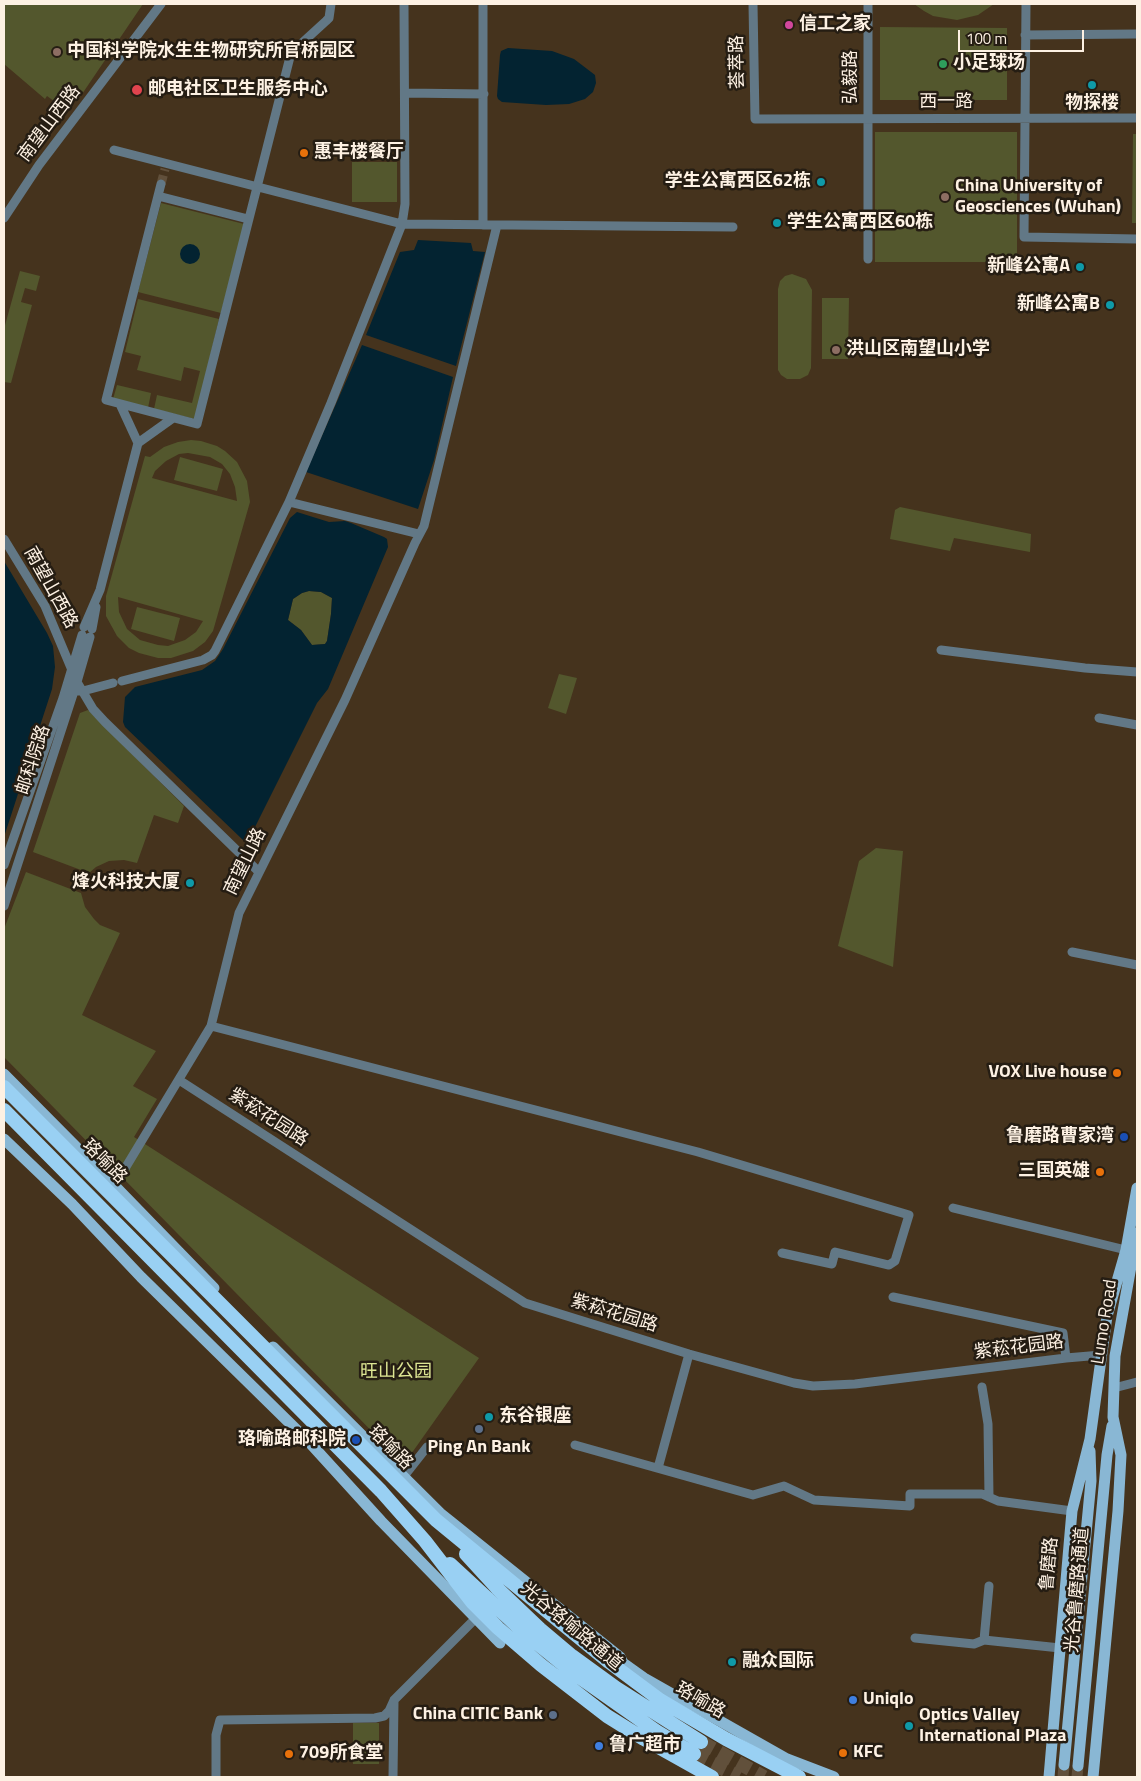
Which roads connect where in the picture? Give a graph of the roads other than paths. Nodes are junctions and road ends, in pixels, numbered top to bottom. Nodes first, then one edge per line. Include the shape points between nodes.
1 (161, 4) edge
2 (332, 4) edge
3 (404, 4) edge
4 (483, 4) edge
5 (753, 4) edge
6 (868, 4) edge
7 (1026, 4) edge
8 (1137, 34) edge
9 (1025, 35) junction
10 (406, 93) junction
11 (484, 94) junction
12 (1137, 118) edge
13 (755, 119) joint
14 (868, 120) junction
15 (1024, 120) junction
16 (114, 150) dead end
17 (161, 184) tunnel mouth
18 (256, 186) junction
19 (158, 196) junction
20 (4, 218) edge
21 (248, 219) junction
22 (402, 224) junction
23 (483, 225) junction
24 (497, 225) junction
25 (733, 227) dead end
26 (1137, 239) edge
27 (868, 259) dead end
28 (120, 404) junction
29 (173, 418) junction
30 (138, 442) junction
31 (289, 502) junction
32 (4, 539) edge
33 (417, 539) junction
34 (87, 632) junction
35 (941, 650) dead end
36 (72, 669) junction
37 (1137, 672) edge
38 (75, 689) junction
39 (1099, 718) dead end
40 (1137, 725) edge
41 (4, 865) edge
42 (259, 872) junction
43 (4, 906) edge
44 (1072, 952) dead end
45 (1137, 965) edge
46 (211, 1026) junction
47 (4, 1074) edge
48 (179, 1080) junction
49 (4, 1087) edge
50 (4, 1110) edge
51 (4, 1139) edge
52 (1137, 1188) edge
53 (113, 1190) junction
54 (952, 1208) dead end
55 (1137, 1233) edge
56 (1126, 1250) junction
57 (782, 1253) dead end
58 (893, 1297) dead end
59 (689, 1354) junction
60 (1101, 1355) junction
61 (1066, 1358) junction
62 (1137, 1382) edge
63 (982, 1387) dead end
64 (1114, 1388) junction
65 (1113, 1417) junction
66 (1090, 1439) junction
67 (575, 1445) dead end
68 (427, 1447) dead end
69 (658, 1468) junction
70 (401, 1480) junction
71 (989, 1497) junction
72 (1072, 1511) junction
73 (436, 1520) junction
74 (425, 1541) junction
75 (989, 1586) dead end
76 (478, 1615) junction
77 (915, 1638) dead end
78 (984, 1640) junction
79 (500, 1643) dead end
80 (1060, 1648) junction
81 (394, 1700) junction
82 (1051, 1761) junction
83 (1064, 1765) tunnel mouth
84 (1078, 1766) tunnel mouth
85 (1092, 1775) edge
86 (216, 1777) edge
87 (393, 1777) edge
88 (712, 1777) edge
89 (798, 1777) edge
90 (834, 1777) edge
91 (1049, 1777) edge
92 (1056, 1777) tunnel mouth

1 - 20 street, 南望山西路 via 39,165
2 - 18 street via 326,22 291,53
3 - 10 street
4 - 11 street
5 - 13 street, 荟萃路
6 - 14 street, 弘毅路
7 - 9 street
8 - 9 street
9 - 15 street
10 - 11 street
10 - 22 street
11 - 23 street
12 - 15 street, 西一路
13 - 14 street, 西一路
14 - 15 street, 西一路
14 - 27 street, 弘毅路
15 - 26 street via 1024,237
16 - 18 street via 166,166
17 - 19 street
18 - 21 street
18 - 22 street
19 - 21 street
19 - 28 street via 106,400
21 - 29 street via 197,424
22 - 23 street
22 - 31 street
23 - 24 street
24 - 25 street
24 - 33 street, 南望山路 via 424,526
28 - 29 street
28 - 30 street
29 - 30 street
30 - 34 street
31 - 33 street
31 - 38 street via 212,656 118,682
32 - 36 street, 南望山西路 via 45,606
33 - 42 street, 南望山路 via 345,700
34 - 36 street
34 - 38 street
35 - 37 street
36 - 38 street, 南望山西路
36 - 38 street
38 - 41 street
38 - 42 street, 南望山西路
38 - 43 street, 邮科院路
39 - 40 street
42 - 46 street, 南望山路 via 237,918
44 - 45 street
46 - 48 street, 南望山路
46 - 57 street via 698,1152 909,1215 895,1261 889,1266 835,1252 832,1264
47 - 53 main road
48 - 53 street, 南望山路
48 - 59 street, 紫菘花园路 via 525,1303
49 - 53 highway, 珞喻路
50 - 74 highway, 珞喻路 via 381,1491
51 - 76 main road via 310,1443 380,1521
52 - 56 main road, Lumo Road
53 - 70 highway, 珞喻路
54 - 56 street
55 - 64 main road, Lumo Road via 1115,1356
56 - 60 main road, Lumo Road via 1107,1316
58 - 61 street via 1062,1333
59 - 61 street, 紫菘花园路 via 813,1386 855,1384
59 - 69 street
60 - 61 street, 紫菘花园路
60 - 66 main road, 鲁磨路
62 - 64 street
63 - 71 street via 988,1424
64 - 65 main road, Lumo Road
65 - 84 main road, 光谷鲁磨路通道
65 - 85 main road via 1121,1455 1118,1511
66 - 72 main road, 鲁磨路
66 - 83 main road, 光谷鲁磨路通道 via 1091,1481
67 - 69 street
68 - 70 street
69 - 71 street via 753,1495 784,1486 814,1500 910,1506 910,1494 982,1494
70 - 73 highway, 珞喻路
70 - 90 main road via 620,1657 623,1663 787,1759
71 - 72 street via 998,1502
72 - 80 main road, 鲁磨路
73 - 74 highway, 光谷珞喻路通道 via 498,1589 540,1629 697,1748 656,1731 575,1674 527,1635
73 - 89 highway, 珞喻路 via 608,1662 660,1700
74 - 76 highway, 珞喻路
75 - 78 street
76 - 79 main road
76 - 81 street
76 - 88 highway, 珞喻路 via 606,1716
77 - 78 street via 974,1644
78 - 80 street
80 - 82 main road, 鲁磨路
81 - 86 street via 384,1716 375,1718 220,1720 216,1735
81 - 87 street
82 - 91 main road, 鲁磨路
82 - 92 main road

